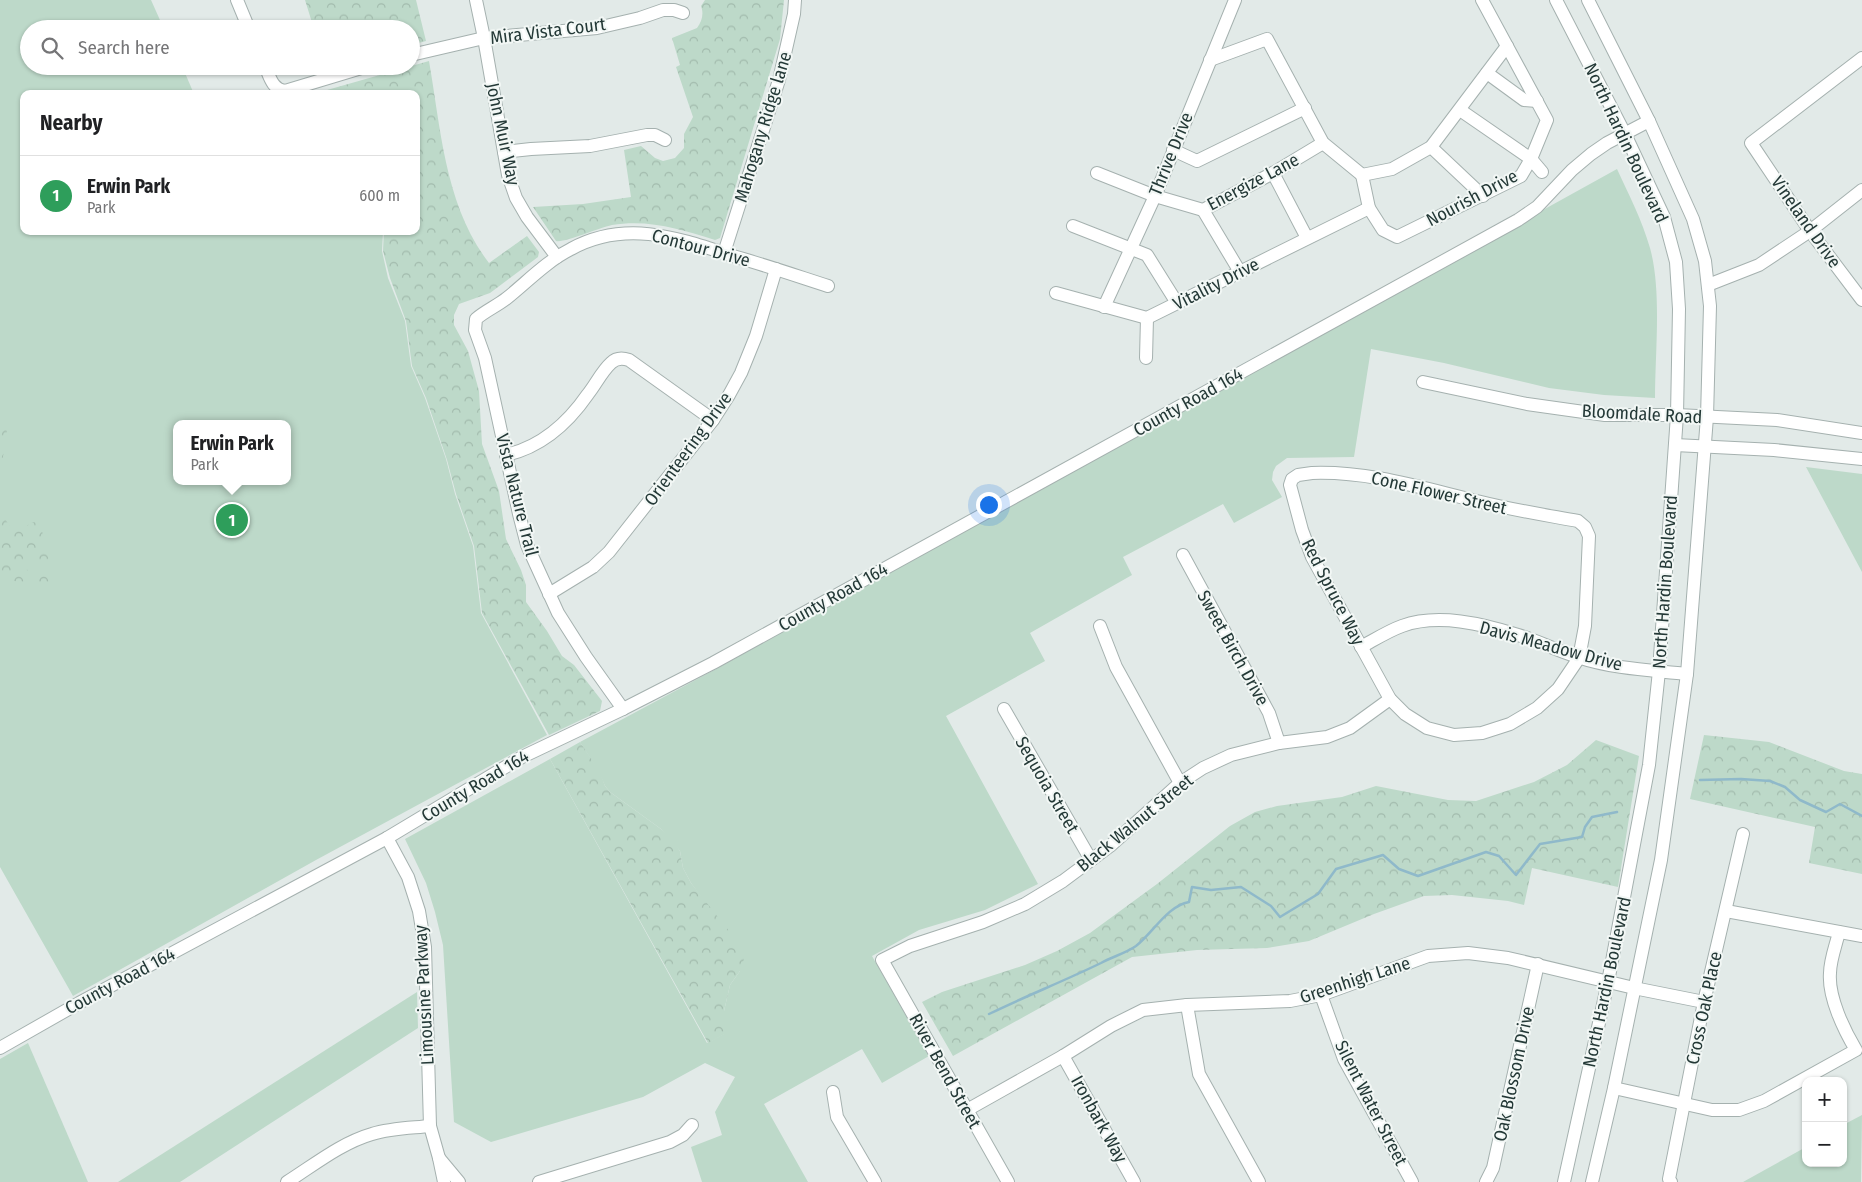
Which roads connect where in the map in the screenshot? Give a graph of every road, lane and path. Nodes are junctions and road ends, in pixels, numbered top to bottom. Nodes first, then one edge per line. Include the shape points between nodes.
1 (237, 0) edge
2 (476, 0) edge
3 (794, 0) edge
4 (1235, 0) edge
5 (1482, 0) edge
6 (1556, 0) edge
7 (1588, 0) edge
8 (683, 12) dead end
9 (245, 20) edge
10 (484, 38) junction
11 (1507, 46) junction
12 (420, 53) edge
13 (1862, 58) edge
14 (1210, 60) junction
15 (1487, 73) junction
16 (269, 75) edge
17 (339, 75) edge
18 (279, 90) edge
19 (291, 90) edge
20 (1536, 100) junction
21 (1306, 108) junction
22 (1460, 110) junction
23 (1649, 122) junction
24 (1625, 134) junction
25 (665, 140) dead end
26 (1323, 143) junction
27 (1431, 148) junction
28 (1173, 150) junction
29 (504, 152) junction
30 (1531, 158) junction
31 (1273, 172) junction
32 (1542, 172) dead end
33 (1097, 173) dead end
34 (1362, 175) junction
35 (1862, 190) edge
36 (1154, 196) junction
37 (1483, 196) junction
38 (1369, 208) junction
39 (1203, 210) junction
40 (1073, 226) dead end
41 (1810, 231) junction
42 (1307, 238) junction
43 (1131, 248) junction
44 (724, 253) junction
45 (556, 257) junction
46 (776, 269) junction
47 (1240, 272) junction
48 (1708, 285) junction
49 (828, 286) dead end
50 (1056, 293) dead end
51 (1862, 300) edge
52 (1177, 303) junction
53 (1104, 307) junction
54 (1147, 318) junction
55 (476, 319) joint
56 (1146, 358) dead end
57 (1423, 382) dead end
58 (1677, 415) junction
59 (1707, 417) junction
60 (713, 420) junction
61 (1862, 433) edge
62 (1675, 446) junction
63 (1704, 447) junction
64 (506, 455) junction
65 (1862, 459) edge
66 (1292, 479) joint
67 (1183, 555) dead end
68 (549, 594) junction
69 (1100, 626) dead end
70 (1361, 647) junction
71 (1578, 658) junction
72 (1659, 671) junction
73 (1687, 674) junction
74 (1390, 699) junction
75 (623, 709) junction
76 (1004, 709) dead end
77 (1279, 743) junction
78 (1180, 784) junction
79 (1743, 834) dead end
80 (387, 838) junction
81 (1091, 860) junction
82 (1726, 911) junction
83 (1839, 932) junction
84 (1862, 936) edge
85 (882, 960) joint
86 (1538, 964) junction
87 (1608, 982) junction
88 (1634, 988) junction
89 (1320, 995) junction
90 (1704, 1002) junction
91 (1187, 1005) junction
92 (0, 1048) edge
93 (1063, 1056) junction
94 (1614, 1088) junction
95 (833, 1092) dead end
96 (1684, 1105) junction
97 (967, 1110) junction
98 (692, 1125) dead end
99 (430, 1126) junction
100 (439, 1158) junction
101 (572, 1177) edge
102 (287, 1182) edge
103 (444, 1182) edge
104 (459, 1182) edge
105 (540, 1182) edge
106 (875, 1182) edge
107 (1008, 1182) edge
108 (1134, 1182) edge
109 (1259, 1182) edge
110 (1412, 1182) edge
111 (1486, 1182) edge
112 (1564, 1182) edge
113 (1592, 1182) edge
114 (1671, 1182) edge

1 - 9 street
2 - 10 street, John Muir Way
3 - 44 street, Mahogany Ridge lane via 794,14 779,80
4 - 14 street, Thrive Drive
5 - 11 street, Nourish Drive
6 - 24 street, North Hardin Boulevard
7 - 23 street, North Hardin Boulevard
8 - 10 street, Mira Vista Court via 663,10 597,28
10 - 12 street, Mira Vista Court
10 - 29 street, John Muir Way
11 - 15 street
11 - 20 street, Nourish Drive
13 - 41 street, Vineland Drive via 1751,143
14 - 21 street via 1267,39
14 - 28 street, Thrive Drive
15 - 20 street via 1524,100
15 - 22 street
16 - 18 street
17 - 19 street
20 - 30 street, Nourish Drive via 1547,120
21 - 26 street
21 - 28 street via 1197,162
22 - 27 street
22 - 30 street
23 - 24 street, County Road 164
23 - 48 street, North Hardin Boulevard via 1693,219
24 - 58 street, North Hardin Boulevard via 1664,216 1676,262 1679,309
24 - 75 street, County Road 164 via 1591,154 1537,207 1518,220 722,658
25 - 29 street via 647,135 590,146
26 - 31 street, Energize Lane
26 - 34 street
27 - 34 street via 1392,169
27 - 37 street
28 - 36 street, Thrive Drive
29 - 45 street, John Muir Way via 516,198
30 - 32 street
30 - 37 street, Nourish Drive via 1521,176
31 - 39 street, Energize Lane
31 - 42 street
33 - 36 street, Energize Lane
34 - 38 street, Nourish Drive
35 - 41 street
36 - 39 street, Energize Lane
36 - 43 street, Thrive Drive
37 - 38 street, Nourish Drive via 1397,237 1383,230
38 - 42 street, Vitality Drive
39 - 47 street
40 - 43 street
41 - 48 street via 1759,265
41 - 51 street, Vineland Drive
42 - 47 street, Vitality Drive
43 - 52 street via 1147,255
43 - 53 street, Thrive Drive
44 - 45 street, Contour Drive via 680,239 649,233 624,233 596,239
44 - 46 street, Contour Drive
45 - 55 street, Contour Drive
46 - 49 street, Contour Drive
46 - 60 street, Orienteering Drive via 741,373
47 - 52 street, Vitality Drive
48 - 59 street, North Hardin Boulevard
50 - 53 street
52 - 54 street, Vitality Drive
53 - 54 street
54 - 56 street
55 - 64 street, Vista Nature Trail via 475,330 485,358
57 - 58 street, Bloomdale Road via 1527,404 1605,415
58 - 59 street, Bloomdale Road
58 - 62 street, North Hardin Boulevard
59 - 61 street, Bloomdale Road via 1777,420
59 - 63 street, North Hardin Boulevard
60 - 64 street via 629,360 620,359 611,363 582,403 556,431 524,450
60 - 68 street, Orienteering Drive via 609,552 593,567
62 - 63 street, Bloomdale Road
62 - 72 street, North Hardin Boulevard
63 - 65 street, Bloomdale Road
63 - 73 street, North Hardin Boulevard
64 - 68 street, Vista Nature Trail via 527,545
66 - 70 street, Red Spruce Way via 1291,491 1312,556
66 - 71 street, Cone Flower Street via 1312,473 1365,475 1578,521 1589,536 1584,626
67 - 77 street, Sweet Birch Drive via 1269,713
68 - 75 street, Vista Nature Trail via 570,633
69 - 78 street via 1116,667
70 - 71 street, Davis Meadow Drive via 1402,626 1449,621 1518,635
70 - 74 street, Red Spruce Way
71 - 72 street, Davis Meadow Drive via 1613,667
71 - 74 street, Red Spruce Way via 1558,689 1537,708 1510,724 1482,733 1454,735 1427,728 1405,714
72 - 73 street, Davis Meadow Drive
72 - 87 street, North Hardin Boulevard via 1649,765
73 - 88 street, North Hardin Boulevard via 1661,860
74 - 77 street, Black Walnut Street via 1357,724 1327,737
75 - 80 street, County Road 164 via 522,757
76 - 81 street, Sequoia Street
77 - 78 street, Black Walnut Street via 1231,756 1203,768
78 - 81 street, Black Walnut Street
79 - 82 street, Cross Oak Place
80 - 92 street, County Road 164
80 - 99 street, Limousine Parkway via 408,877 419,911 425,947
81 - 85 street, Black Walnut Street via 1025,904 910,946
82 - 83 street
82 - 90 street, Cross Oak Place
83 - 84 street
83 - 96 street via 1829,974 1835,1004 1856,1050 1764,1101 1739,1110
85 - 97 street, River Bend Street
86 - 87 street, Greenhigh Lane
86 - 89 street, Greenhigh Lane via 1468,953 1428,956
86 - 111 street, Oak Blossom Drive via 1493,1168
87 - 88 street, Greenhigh Lane
87 - 112 street, North Hardin Boulevard
88 - 90 street, Greenhigh Lane
88 - 94 street, North Hardin Boulevard
89 - 91 street, Greenhigh Lane via 1290,1001
89 - 110 street, Silent Water Street via 1344,1059
90 - 96 street, Cross Oak Place
91 - 93 street, Greenhigh Lane via 1143,1010
91 - 109 street via 1199,1074
93 - 97 street, Greenhigh Lane
93 - 108 street, Ironbark Way
94 - 96 street
94 - 113 street, North Hardin Boulevard
95 - 106 street via 837,1117
96 - 114 street, Cross Oak Place
97 - 107 street, River Bend Street
98 - 101 street via 670,1142
99 - 100 street, Limousine Parkway
99 - 102 street via 398,1128 355,1140
100 - 103 street, Limousine Parkway
100 - 104 street, Limousine Parkway
101 - 105 street

